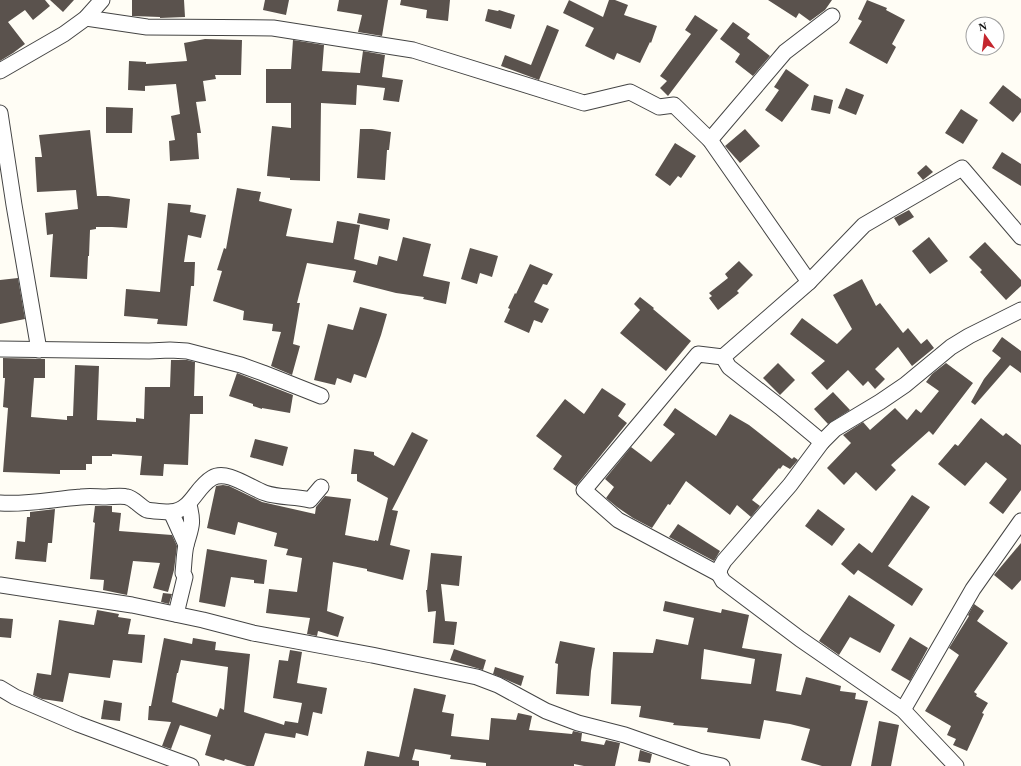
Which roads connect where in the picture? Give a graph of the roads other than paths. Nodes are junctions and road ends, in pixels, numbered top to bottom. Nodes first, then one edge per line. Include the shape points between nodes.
1 (102, 0) edge
2 (832, 16) dead end
3 (86, 18) junction
4 (0, 71) edge
5 (0, 113) edge
6 (710, 140) junction
7 (1021, 237) edge
8 (809, 282) junction
9 (1021, 310) edge
10 (0, 349) edge
11 (40, 350) junction
12 (723, 357) junction
13 (322, 396) dead end
14 (822, 442) junction
15 (322, 488) dead end
16 (0, 504) edge
17 (189, 504) junction
18 (171, 512) junction
19 (1021, 521) edge
20 (186, 545) junction
21 (719, 574) junction
22 (0, 585) edge
23 (176, 614) junction
24 (0, 688) edge
25 (903, 710) junction
26 (918, 738) dead end
27 (698, 764) edge
28 (192, 766) edge
29 (722, 766) edge
30 (956, 766) edge

1 - 3 street
2 - 6 street via 785,52
3 - 4 street via 35,52
3 - 6 street via 147,27 273,28 413,50 584,103 630,92 660,107 674,105
5 - 11 street
6 - 8 street
7 - 8 street via 962,168 864,225
8 - 12 street
9 - 14 street via 951,347 905,385 835,429
10 - 11 street
11 - 13 street via 187,351 263,372
12 - 14 street via 729,367
12 - 21 street via 698,354 584,490 618,520
14 - 21 street via 790,485 724,561
15 - 17 street via 310,500 276,496 220,475 206,482
16 - 18 street via 82,496 127,497 147,510
17 - 18 street
17 - 20 street via 192,518
18 - 20 street
19 - 25 street via 973,589
20 - 23 street via 183,573 185,577
21 - 25 street via 723,581 800,639
22 - 23 street
23 - 27 street via 253,633 477,677 571,721 625,736
24 - 28 street via 78,724
25 - 26 street
25 - 30 street
27 - 29 street

